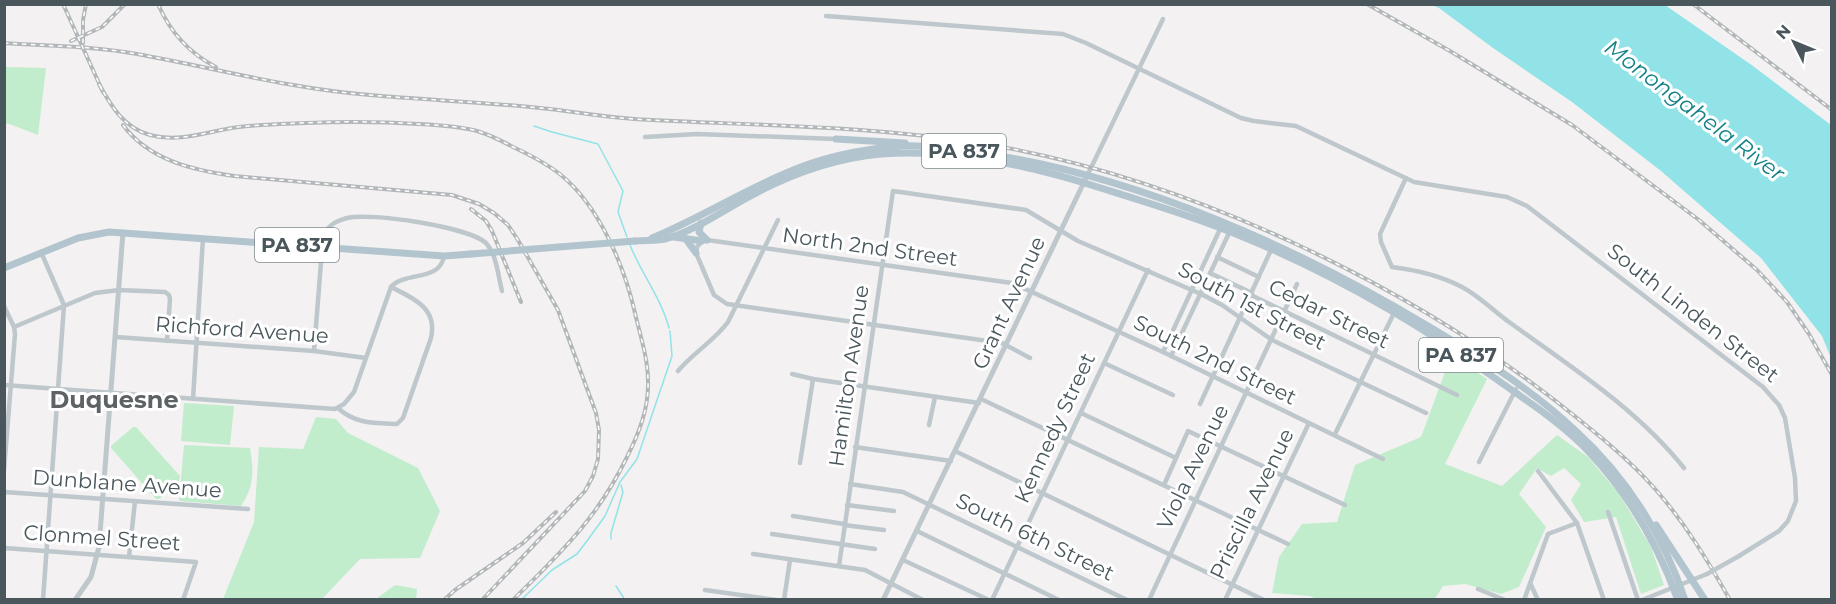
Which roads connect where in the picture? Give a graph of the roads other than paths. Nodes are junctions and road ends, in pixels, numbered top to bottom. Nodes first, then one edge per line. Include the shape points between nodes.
1 (826, 16) dead end
2 (1163, 19) dead end
3 (1140, 69) junction
4 (645, 137) dead end
5 (836, 139) junction
6 (935, 146) junction
7 (941, 155) junction
8 (841, 158) junction
9 (1406, 178) junction
10 (1086, 179) junction
11 (893, 191) joint
12 (778, 220) dead end
13 (702, 222) junction
14 (1222, 226) junction
15 (1231, 229) junction
16 (1062, 230) junction
17 (123, 232) junction
18 (672, 237) junction
19 (203, 238) junction
20 (685, 238) junction
21 (647, 240) junction
22 (704, 241) junction
23 (321, 247) junction
24 (764, 249) junction
25 (1271, 250) junction
26 (41, 252) junction
27 (696, 253) junction
28 (444, 256) junction
29 (1217, 257) junction
30 (881, 264) junction
31 (4, 268) edge
32 (1148, 270) junction
33 (1210, 273) junction
34 (1259, 277) junction
35 (1297, 284) dead end
36 (391, 287) junction
37 (119, 290) junction
38 (502, 291) dead end
39 (1192, 291) junction
40 (1032, 292) junction
41 (1201, 294) junction
42 (1251, 294) junction
43 (64, 305) junction
44 (4, 306) edge
45 (737, 306) junction
46 (1286, 310) junction
47 (1394, 313) junction
48 (1240, 319) junction
49 (873, 325) junction
50 (14, 327) junction
51 (1119, 332) junction
52 (116, 336) junction
53 (167, 340) junction
54 (1272, 340) junction
55 (196, 343) junction
56 (1006, 346) junction
57 (314, 351) junction
58 (1163, 352) junction
59 (1375, 355) junction
60 (1171, 356) junction
61 (366, 357) junction
62 (1030, 358) dead end
63 (1104, 363) junction
64 (678, 371) dead end
65 (792, 374) dead end
66 (1213, 377) junction
67 (813, 379) junction
68 (1361, 381) junction
69 (8, 385) edge
70 (864, 386) junction
71 (59, 388) junction
72 (1516, 388) junction
73 (112, 393) junction
74 (1246, 394) junction
75 (1173, 395) dead end
76 (1457, 396) dead end
77 (935, 397) junction
78 (193, 399) junction
79 (980, 401) junction
80 (1200, 404) dead end
81 (338, 408) junction
82 (1081, 413) junction
83 (1426, 413) dead end
84 (1309, 423) junction
85 (929, 426) dead end
86 (1335, 434) junction
87 (1068, 440) junction
88 (1221, 446) junction
89 (855, 447) junction
90 (955, 451) junction
91 (1176, 458) junction
92 (1383, 459) dead end
93 (951, 461) junction
94 (1479, 462) dead end
95 (800, 463) dead end
96 (1684, 468) dead end
97 (4, 470) edge
98 (1538, 471) dead end
99 (1284, 476) junction
100 (1620, 478) junction
101 (850, 484) junction
102 (1164, 485) junction
103 (4, 492) edge
104 (1043, 494) junction
105 (50, 495) junction
106 (103, 499) junction
107 (1194, 500) junction
108 (135, 501) junction
109 (928, 504) junction
110 (847, 505) junction
111 (1345, 505) dead end
112 (248, 509) dead end
113 (894, 511) dead end
114 (1608, 512) dead end
115 (793, 516) dead end
116 (1577, 523) junction
117 (844, 524) junction
118 (884, 530) dead end
119 (1259, 530) junction
120 (917, 531) junction
121 (771, 534) dead end
122 (842, 544) junction
123 (1288, 544) dead end
124 (1017, 547) junction
125 (4, 548) edge
126 (875, 549) dead end
127 (46, 551) junction
128 (1170, 553) junction
129 (98, 554) junction
130 (753, 554) dead end
131 (129, 557) junction
132 (790, 560) junction
133 (903, 560) junction
134 (839, 567) junction
135 (1004, 573) junction
136 (1693, 580) junction
137 (1530, 583) junction
138 (891, 584) junction
139 (1232, 584) junction
140 (1677, 586) junction
141 (1478, 589) dead end
142 (705, 590) dead end
143 (1261, 599) edge
144 (43, 600) edge
145 (75, 600) edge
146 (183, 600) edge
147 (776, 600) edge
148 (784, 600) edge
149 (884, 600) edge
150 (923, 600) edge
151 (990, 600) edge
152 (1059, 600) edge
153 (1127, 600) edge
154 (1149, 600) edge
155 (1225, 600) edge
156 (1505, 600) edge
157 (1524, 600) edge
158 (1538, 600) edge
159 (1605, 600) edge
160 (1640, 600) edge
161 (1678, 600) edge
162 (1685, 600) edge
163 (1706, 600) edge

1 - 3 street, South Linden Street via 1063,34
2 - 3 street, Grant Avenue
3 - 9 street, South Linden Street via 1241,117 1303,129
3 - 10 street, Grant Avenue
4 - 5 street via 697,134
5 - 6 main road
5 - 8 main road via 841,146
6 - 7 main road
6 - 8 main road, PA 837 via 886,147
6 - 10 main road, PA 837 via 1010,158
7 - 8 main road, PA 837 via 894,153
7 - 10 main road, PA 837
8 - 13 main road, PA 837 via 779,181
8 - 21 main road, PA 837 via 785,173 685,225
9 - 96 street via 1380,234 1392,267 1424,272 1463,288 1642,423
9 - 136 street, South Linden Street, bridge via 1422,185 1507,197 1527,206 1779,405 1785,418 1795,478 1796,501 1788,521 1779,531
10 - 14 main road, PA 837 via 1147,194
10 - 16 street, Grant Avenue
11 - 16 street, South 1st Street via 1026,210
11 - 30 street, Hamilton Avenue
12 - 24 street
13 - 18 main road, PA 837
13 - 22 main road via 699,232
14 - 15 main road, PA 837
14 - 39 street
15 - 25 main road, PA 837
15 - 29 street
15 - 72 main road, PA 837 via 1285,249 1390,304 1460,345
16 - 32 street, South 1st Street via 1078,241
16 - 40 street, Grant Avenue
17 - 19 main road, PA 837
17 - 26 main road, PA 837 via 80,237
17 - 37 street
18 - 20 main road
18 - 21 main road, PA 837
19 - 23 main road, PA 837
19 - 55 street
20 - 22 main road
20 - 27 main road
21 - 28 main road, PA 837, bridge
22 - 24 street, North 2nd Street
22 - 27 street
23 - 28 main road, PA 837
23 - 38 street via 332,224 354,217 400,219 466,233 490,249
23 - 57 street
24 - 30 street, North 2nd Street
24 - 45 street
25 - 34 street
25 - 47 main road, PA 837
26 - 31 main road, PA 837
26 - 43 street
27 - 45 street via 718,299
28 - 36 street via 436,269 399,280
29 - 33 street
29 - 34 street
30 - 40 street, North 2nd Street via 1012,284
30 - 49 street, Hamilton Avenue
32 - 39 street, South 1st Street
32 - 51 street, Kennedy Street
33 - 41 street
33 - 42 street, Cedar Street
34 - 42 street
35 - 46 street, Viola Avenue
36 - 61 street
36 - 81 street via 424,306 432,325 403,418 397,424 366,423 350,418
37 - 43 street via 91,294
37 - 52 street
37 - 53 street via 169,295
39 - 41 street, South 1st Street
39 - 58 street
40 - 51 street, South 2nd Street
40 - 56 street, Grant Avenue
41 - 48 street, South 1st Street
41 - 60 street
42 - 46 street, Cedar Street
42 - 48 street
43 - 50 street
43 - 71 street
44 - 50 street
45 - 49 street
45 - 64 street via 720,332
46 - 54 street, Viola Avenue
46 - 59 street, Cedar Street
47 - 59 street
47 - 72 main road, PA 837
48 - 54 street, South 1st Street
48 - 66 street
49 - 56 street
49 - 70 street, Hamilton Avenue
50 - 69 street
51 - 58 street, South 2nd Street
51 - 63 street, Kennedy Street
52 - 53 street, Richford Avenue
52 - 73 street
53 - 55 street, Richford Avenue
54 - 68 street, South 1st Street
54 - 74 street, Viola Avenue
55 - 57 street, Richford Avenue
55 - 78 street
56 - 62 street
56 - 79 street, Grant Avenue
57 - 61 street, Richford Avenue
58 - 60 street, South 2nd Street
59 - 68 street
59 - 76 street, Cedar Street
60 - 66 street, South 2nd Street
61 - 81 street via 352,396
63 - 75 street
63 - 82 street, Kennedy Street
65 - 67 street
66 - 74 street, South 2nd Street
66 - 80 street
67 - 70 street
67 - 95 street
68 - 83 street, South 1st Street
68 - 86 street
69 - 71 street
69 - 97 street
70 - 77 street
70 - 89 street, Hamilton Avenue
71 - 73 street
71 - 105 street
72 - 94 street
72 - 100 main road, PA 837 via 1563,419
72 - 140 main road, PA 837 via 1575,439 1610,476 1650,534
73 - 78 street
73 - 106 street
74 - 84 street, South 2nd Street
74 - 88 street, Viola Avenue
77 - 79 street
77 - 85 street
78 - 81 street
79 - 87 street
79 - 90 street, Grant Avenue
82 - 87 street, Kennedy Street
82 - 91 street
84 - 86 street, South 2nd Street
84 - 99 street, Priscilla Avenue
86 - 92 street, South 2nd Street
87 - 102 street
87 - 104 street, Kennedy Street
88 - 91 street via 1188,431
88 - 99 street
88 - 107 street, Viola Avenue
89 - 93 street
89 - 101 street, Hamilton Avenue
90 - 93 street, Grant Avenue
90 - 104 street
91 - 102 street
93 - 109 street, Grant Avenue
98 - 116 street
99 - 111 street
99 - 119 street, Priscilla Avenue
100 - 136 main road, PA 837
100 - 140 main road via 1652,525
101 - 109 street, South 6th Street via 903,492
101 - 110 street, Hamilton Avenue
102 - 107 street
103 - 105 street, Dunblane Avenue
104 - 124 street, Kennedy Street
104 - 128 street
105 - 106 street, Dunblane Avenue
105 - 127 street
106 - 108 street, Dunblane Avenue
106 - 129 street
107 - 119 street
107 - 128 street, Viola Avenue
108 - 112 street, Dunblane Avenue
108 - 131 street
109 - 120 street, Grant Avenue
109 - 124 street, South 6th Street
110 - 113 street
110 - 117 street, Hamilton Avenue
114 - 160 street
115 - 117 street
116 - 137 street via 1548,534
116 - 159 street
117 - 118 street
117 - 122 street, Hamilton Avenue
119 - 123 street
119 - 139 street, Priscilla Avenue
120 - 133 street, Grant Avenue
120 - 135 street
121 - 122 street
122 - 126 street
122 - 134 street, Hamilton Avenue
124 - 135 street, Kennedy Street
124 - 153 street, South 6th Street
125 - 127 street, Clonmel Street
127 - 129 street, Clonmel Street
127 - 144 street
128 - 139 street
128 - 154 street, Viola Avenue
129 - 131 street, Clonmel Street
129 - 145 street via 91,578
130 - 132 street
131 - 146 street, Clonmel Street via 196,562
132 - 134 street
132 - 148 street
133 - 138 street, Grant Avenue
133 - 151 street
134 - 138 street via 865,570
135 - 151 street, Kennedy Street
135 - 152 street
136 - 140 street, South Linden Street
136 - 163 main road, PA 837
137 - 157 street
137 - 158 street
138 - 149 street, Grant Avenue
138 - 150 street
139 - 143 street
139 - 155 street, Priscilla Avenue
140 - 160 street, South Linden Street
140 - 161 main road, PA 837
140 - 162 main road
141 - 156 street
142 - 147 street

